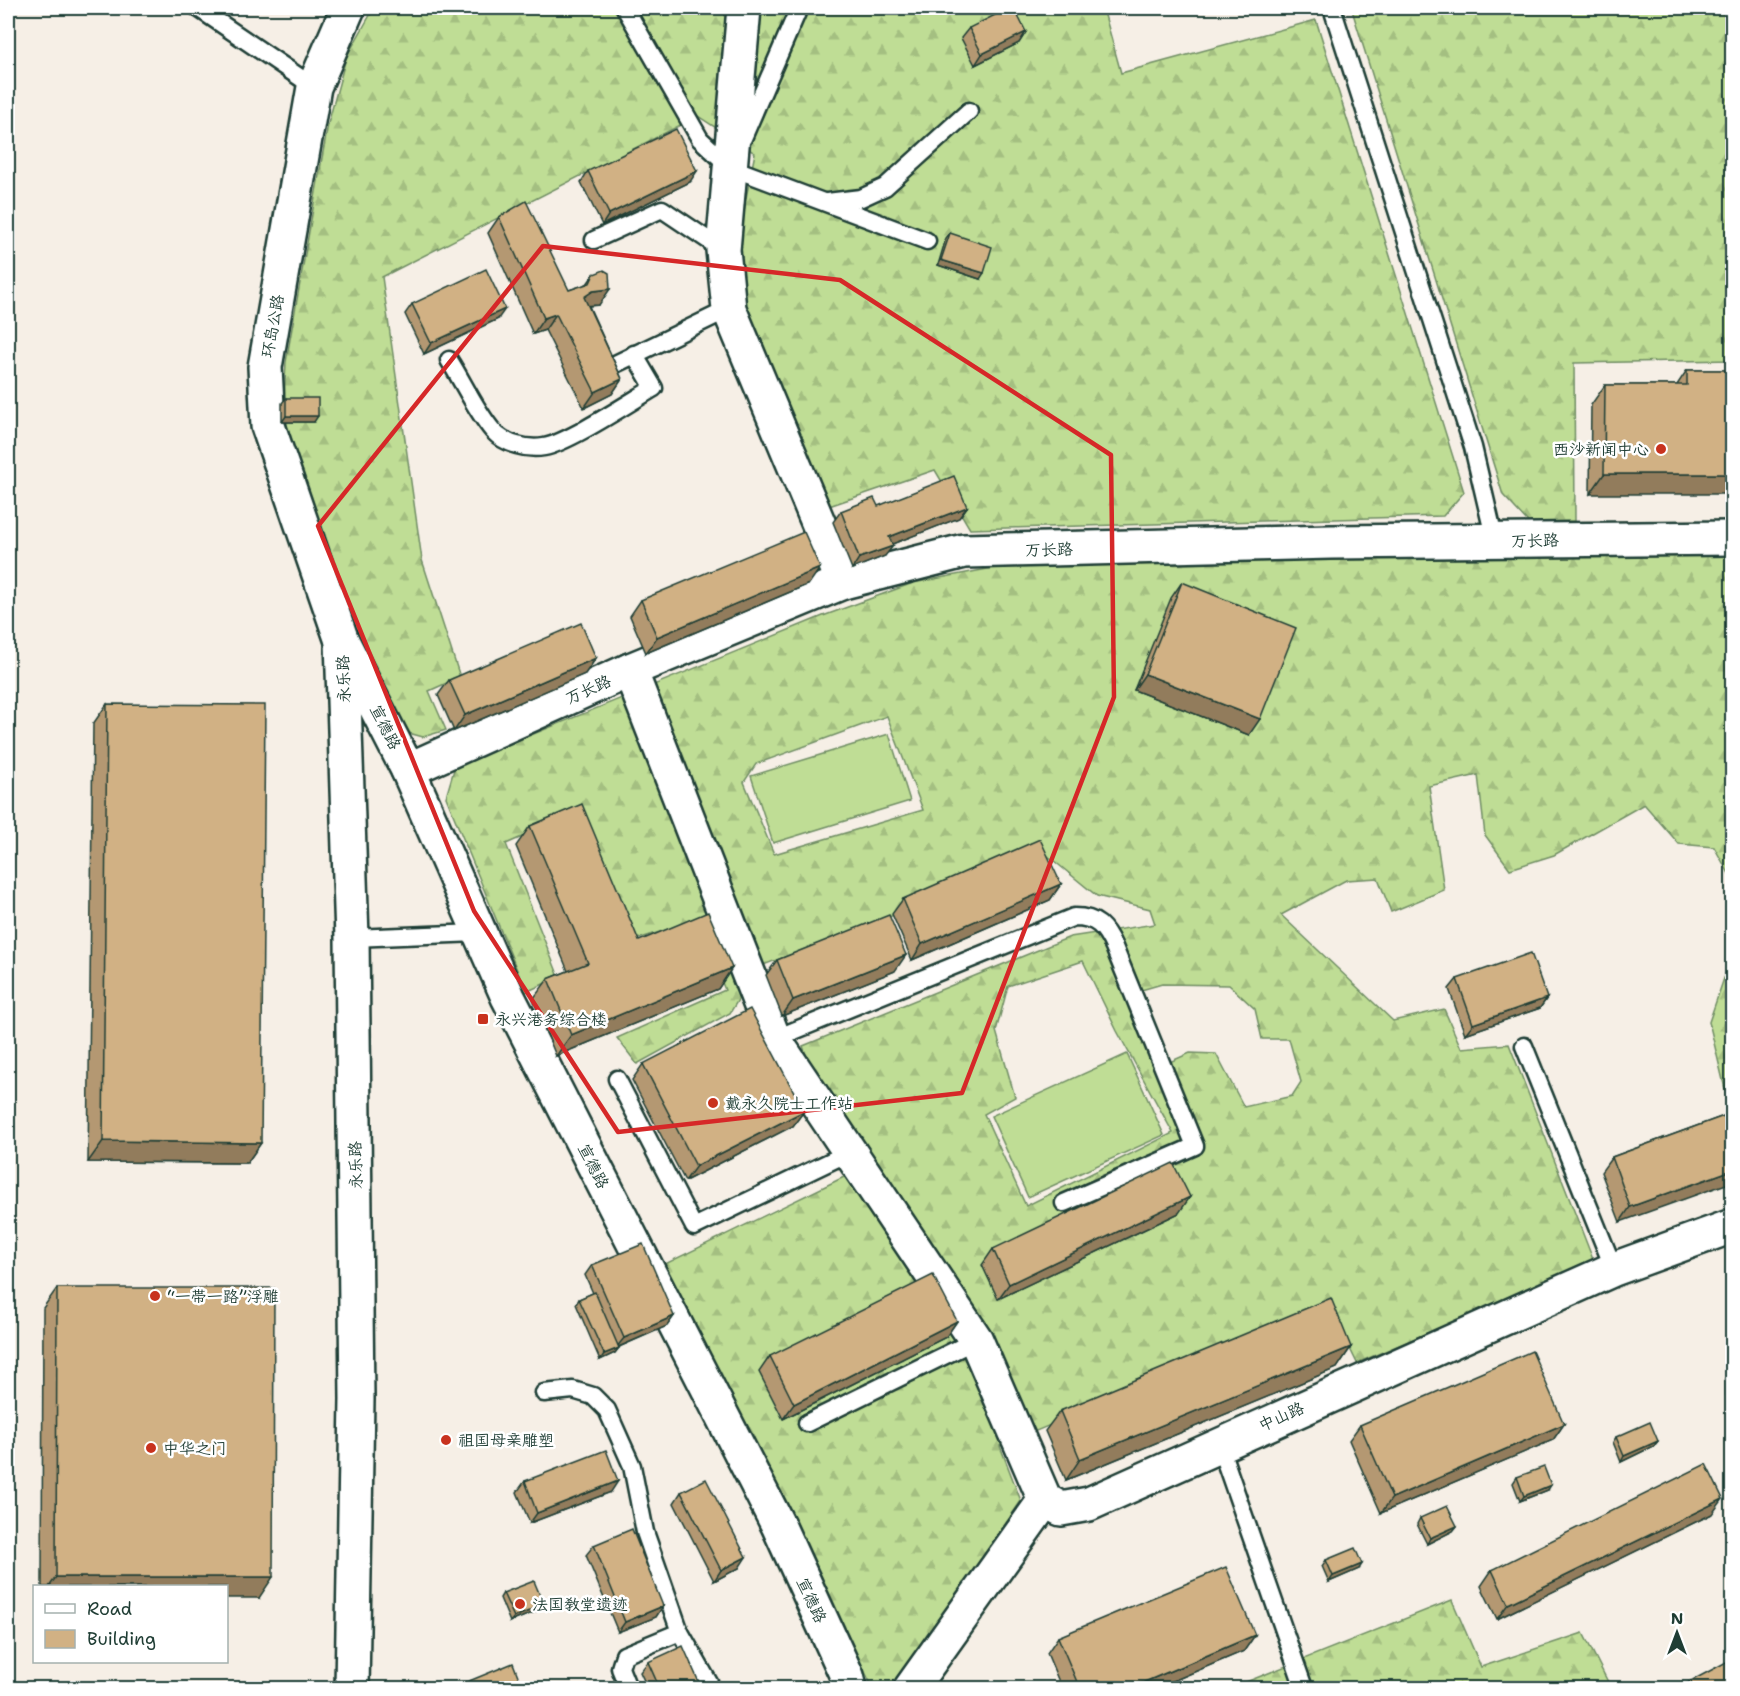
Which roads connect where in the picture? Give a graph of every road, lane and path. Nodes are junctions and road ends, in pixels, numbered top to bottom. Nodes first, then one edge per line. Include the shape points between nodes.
1 (198, 8) edge
2 (348, 8) edge
3 (625, 8) edge
4 (744, 8) edge
5 (799, 8) edge
6 (1332, 8) edge
7 (314, 87) junction
8 (969, 111) dead end
9 (730, 167) junction
10 (823, 202) junction
11 (594, 240) dead end
12 (927, 241) dead end
13 (723, 250) junction
14 (729, 309) junction
15 (634, 354) junction
16 (449, 360) dead end
17 (605, 369) edge
18 (1732, 538) edge
19 (1495, 541) junction
20 (843, 582) junction
21 (342, 641) junction
22 (630, 670) junction
23 (408, 770) junction
24 (478, 933) junction
25 (352, 938) junction
26 (774, 1039) junction
27 (1524, 1046) dead end
28 (617, 1079) dead end
29 (852, 1151) junction
30 (1064, 1203) dead end
31 (1732, 1226) edge
32 (1614, 1269) junction
33 (976, 1340) junction
34 (544, 1393) dead end
35 (807, 1423) edge
36 (1220, 1444) junction
37 (1045, 1500) junction
38 (680, 1632) junction
39 (352, 1689) edge
40 (628, 1689) edge
41 (711, 1689) edge
42 (849, 1689) edge
43 (911, 1689) edge
44 (1304, 1689) edge

1 - 7 lane
2 - 7 street, 环岛公路
3 - 9 lane via 700,138
4 - 9 street
5 - 9 lane
6 - 19 lane via 1473,447
7 - 21 street, 环岛公路 via 265,367 267,414
8 - 10 lane via 885,188 861,198
9 - 10 lane
9 - 13 street
10 - 12 lane
11 - 13 lane via 662,209
13 - 14 street
14 - 15 lane
14 - 20 street
15 - 16 lane via 654,388 545,447 523,447 504,441
15 - 17 lane
18 - 19 street, 万长路
19 - 20 street, 万长路 via 964,551
20 - 22 street, 万长路
21 - 23 street, 宣德路
21 - 25 street, 永乐路
22 - 23 street, 万长路
22 - 26 street
23 - 24 street, 宣德路
24 - 25 lane
24 - 42 street, 宣德路 via 778,1526 847,1676
25 - 39 street, 永乐路 via 357,1399
26 - 29 street
26 - 30 lane via 1074,916 1088,917 1105,927 1114,946 1195,1146
27 - 32 lane
28 - 29 lane via 694,1227
29 - 33 street
31 - 32 street, 中山路
32 - 36 street, 中山路
33 - 35 lane
33 - 37 street
34 - 38 lane via 573,1390 593,1396 607,1410 632,1466 645,1532
36 - 37 street, 中山路 via 1089,1504 1061,1509
36 - 44 lane
37 - 43 street
38 - 40 lane via 624,1655 620,1668
38 - 41 lane

